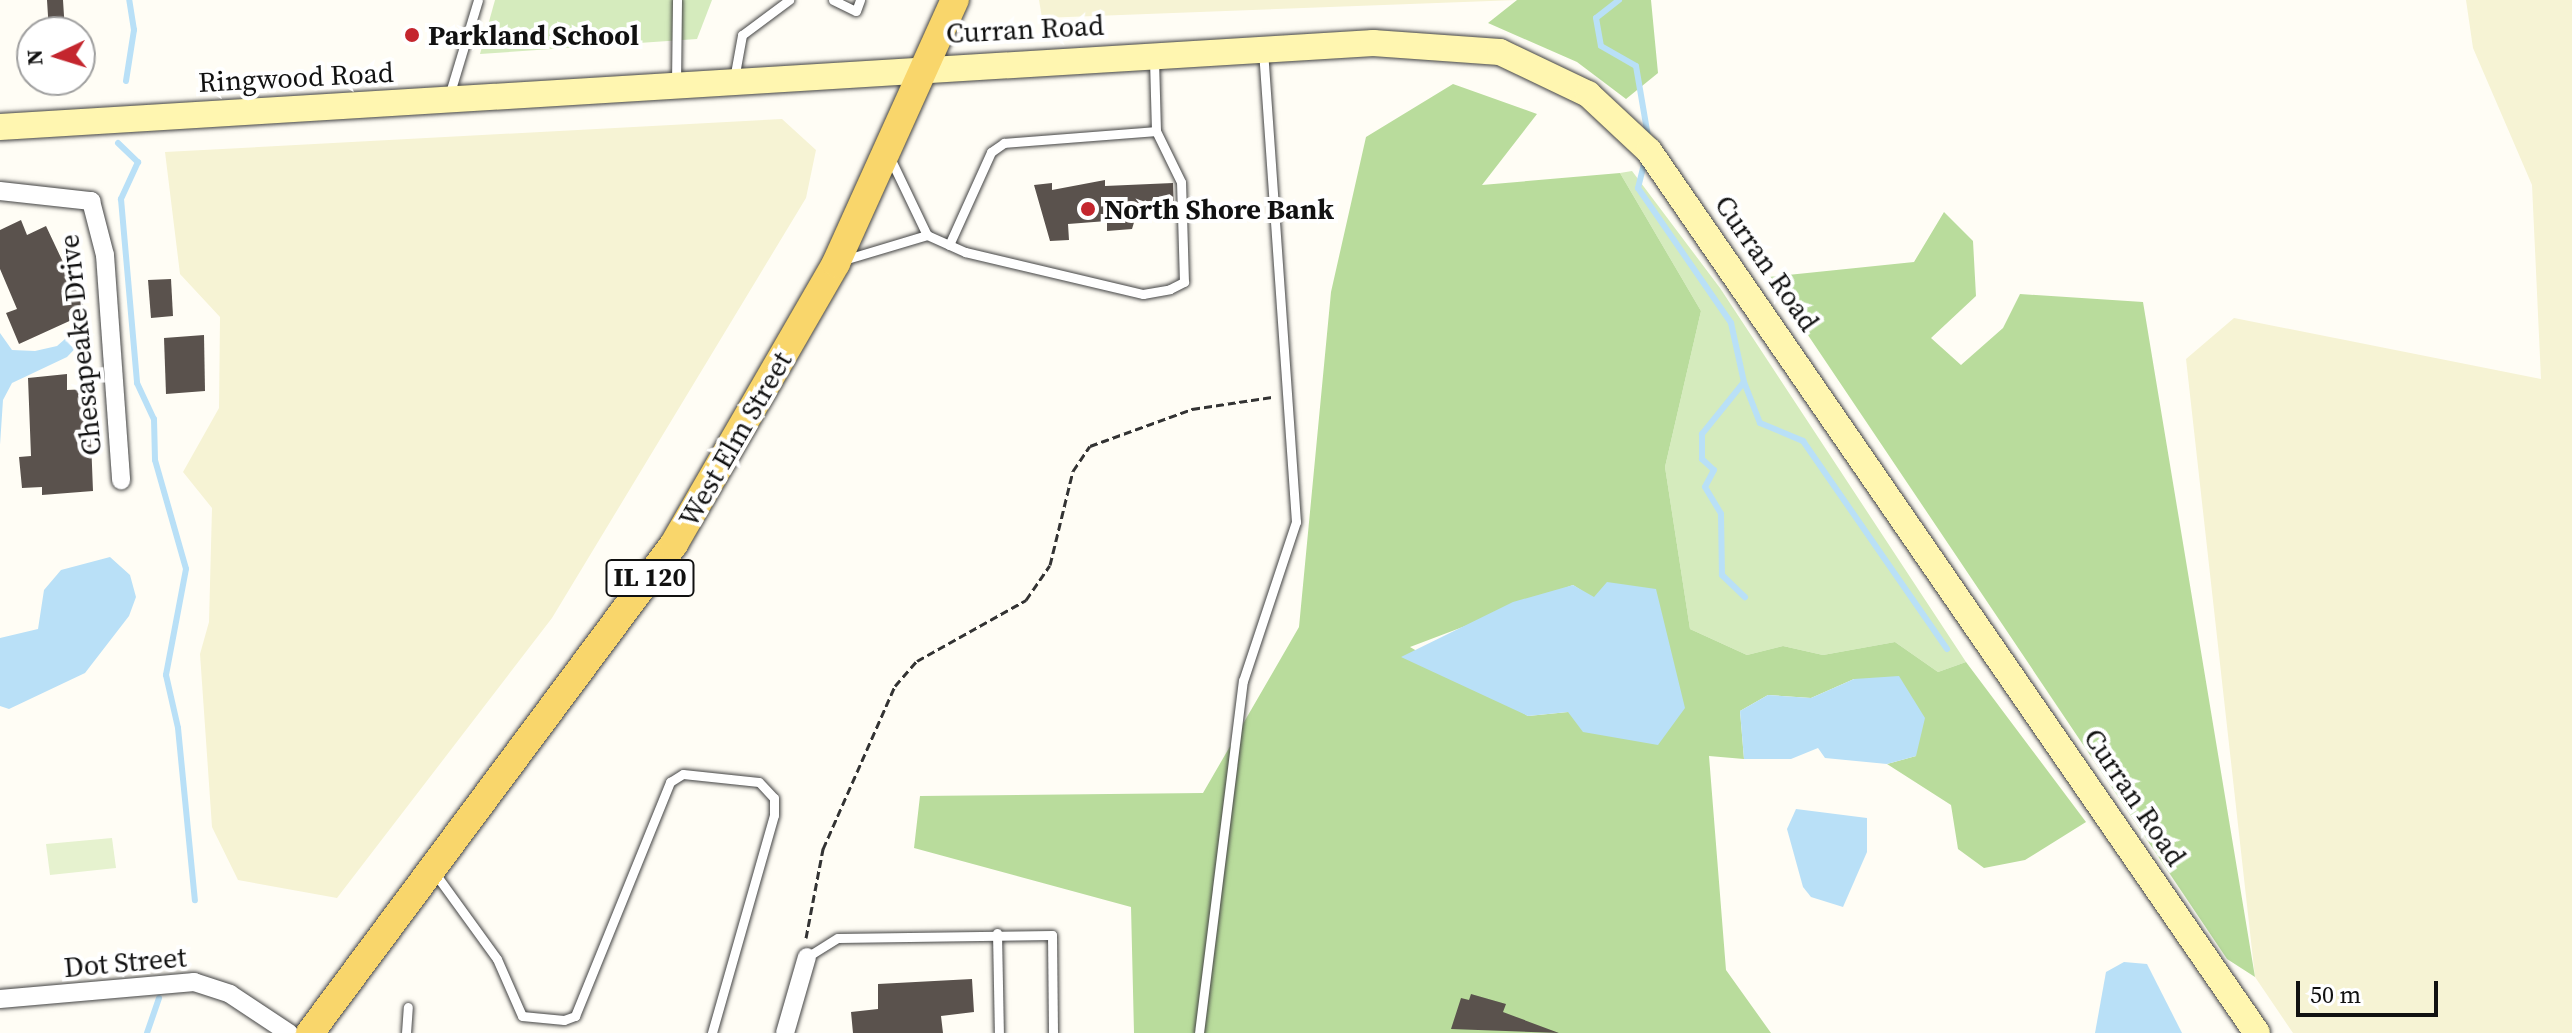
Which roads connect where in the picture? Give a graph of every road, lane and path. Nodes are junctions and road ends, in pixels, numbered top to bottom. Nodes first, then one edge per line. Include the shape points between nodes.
1 (478, 0) edge
2 (677, 0) edge
3 (789, 0) edge
4 (833, 0) edge
5 (860, 0) edge
6 (955, 0) edge
7 (1262, 50) junction
8 (1154, 55) junction
9 (931, 65) junction
10 (734, 79) junction
11 (676, 83) junction
12 (448, 100) junction
13 (0, 127) edge
14 (1156, 131) junction
15 (889, 154) junction
16 (0, 191) edge
17 (927, 235) junction
18 (949, 245) junction
19 (836, 263) junction
20 (1292, 395) junction
21 (121, 480) dead end
22 (434, 872) junction
23 (997, 933) junction
24 (807, 957) junction
25 (0, 999) edge
26 (408, 1007) dead end
27 (534, 1021) junction
28 (289, 1033) edge
29 (310, 1033) edge
30 (406, 1033) edge
31 (534, 1033) edge
32 (712, 1033) edge
33 (785, 1033) edge
34 (999, 1033) edge
35 (1053, 1033) edge
36 (1199, 1033) edge
37 (2257, 1033) edge

1 - 12 lane
2 - 11 lane
3 - 10 lane via 742,35
4 - 5 lane via 856,11
6 - 9 main road, West Elm Street / IL 120
7 - 8 street, Curran Road
7 - 20 lane
7 - 37 street, Curran Road via 1416,41 1500,52 1588,94 1649,151
8 - 9 street, Curran Road
8 - 14 lane
9 - 10 street, Ringwood Road
9 - 15 main road, West Elm Street / IL 120
10 - 11 street, Ringwood Road
11 - 12 street, Ringwood Road
12 - 13 street, Ringwood Road
14 - 18 lane via 1004,143 991,152
14 - 18 lane via 1181,182 1184,282 1143,294
15 - 17 lane
15 - 19 main road, West Elm Street / IL 120
16 - 21 street, Chesapeake Drive via 91,201 105,255
17 - 18 lane
17 - 19 lane
19 - 22 main road, West Elm Street / IL 120 via 674,544
20 - 24 path via 1192,409 1090,446 1073,471 1050,565 1026,600 927,655 895,686 823,849 805,920
20 - 36 lane via 1296,522 1243,681
22 - 27 lane via 497,959 522,1016
22 - 29 main road, West Elm Street / IL 120
23 - 24 lane via 838,938
23 - 34 lane
23 - 35 lane via 1052,935
24 - 33 street
25 - 28 street, Dot Street via 194,982 230,994
26 - 30 lane
27 - 31 lane
27 - 32 lane via 575,1016 670,782 683,774 759,782 774,798

